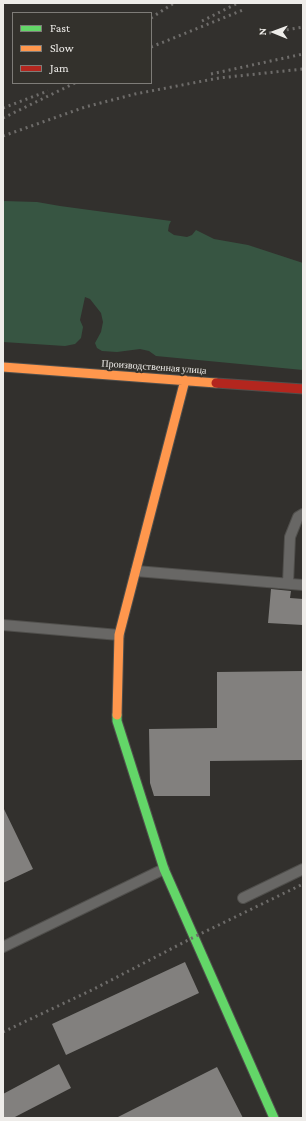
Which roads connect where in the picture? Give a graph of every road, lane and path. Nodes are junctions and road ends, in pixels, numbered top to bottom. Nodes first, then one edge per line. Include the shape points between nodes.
1 (3, 367) edge
2 (185, 380) junction
3 (303, 389) edge
4 (303, 514) edge
5 (136, 572) junction
6 (288, 583) junction
7 (303, 585) edge
8 (3, 625) edge
9 (119, 635) junction
10 (164, 869) junction
11 (303, 869) edge
12 (243, 898) dead end
13 (3, 947) edge
14 (274, 1118) edge

1 - 2 street, Производственная улица
2 - 3 street, Производственная улица
2 - 5 street
4 - 6 lane via 298,517 290,537
5 - 6 lane
5 - 9 street
6 - 7 lane
8 - 9 lane
9 - 10 street via 117,721
10 - 13 lane
10 - 14 street
11 - 12 lane

